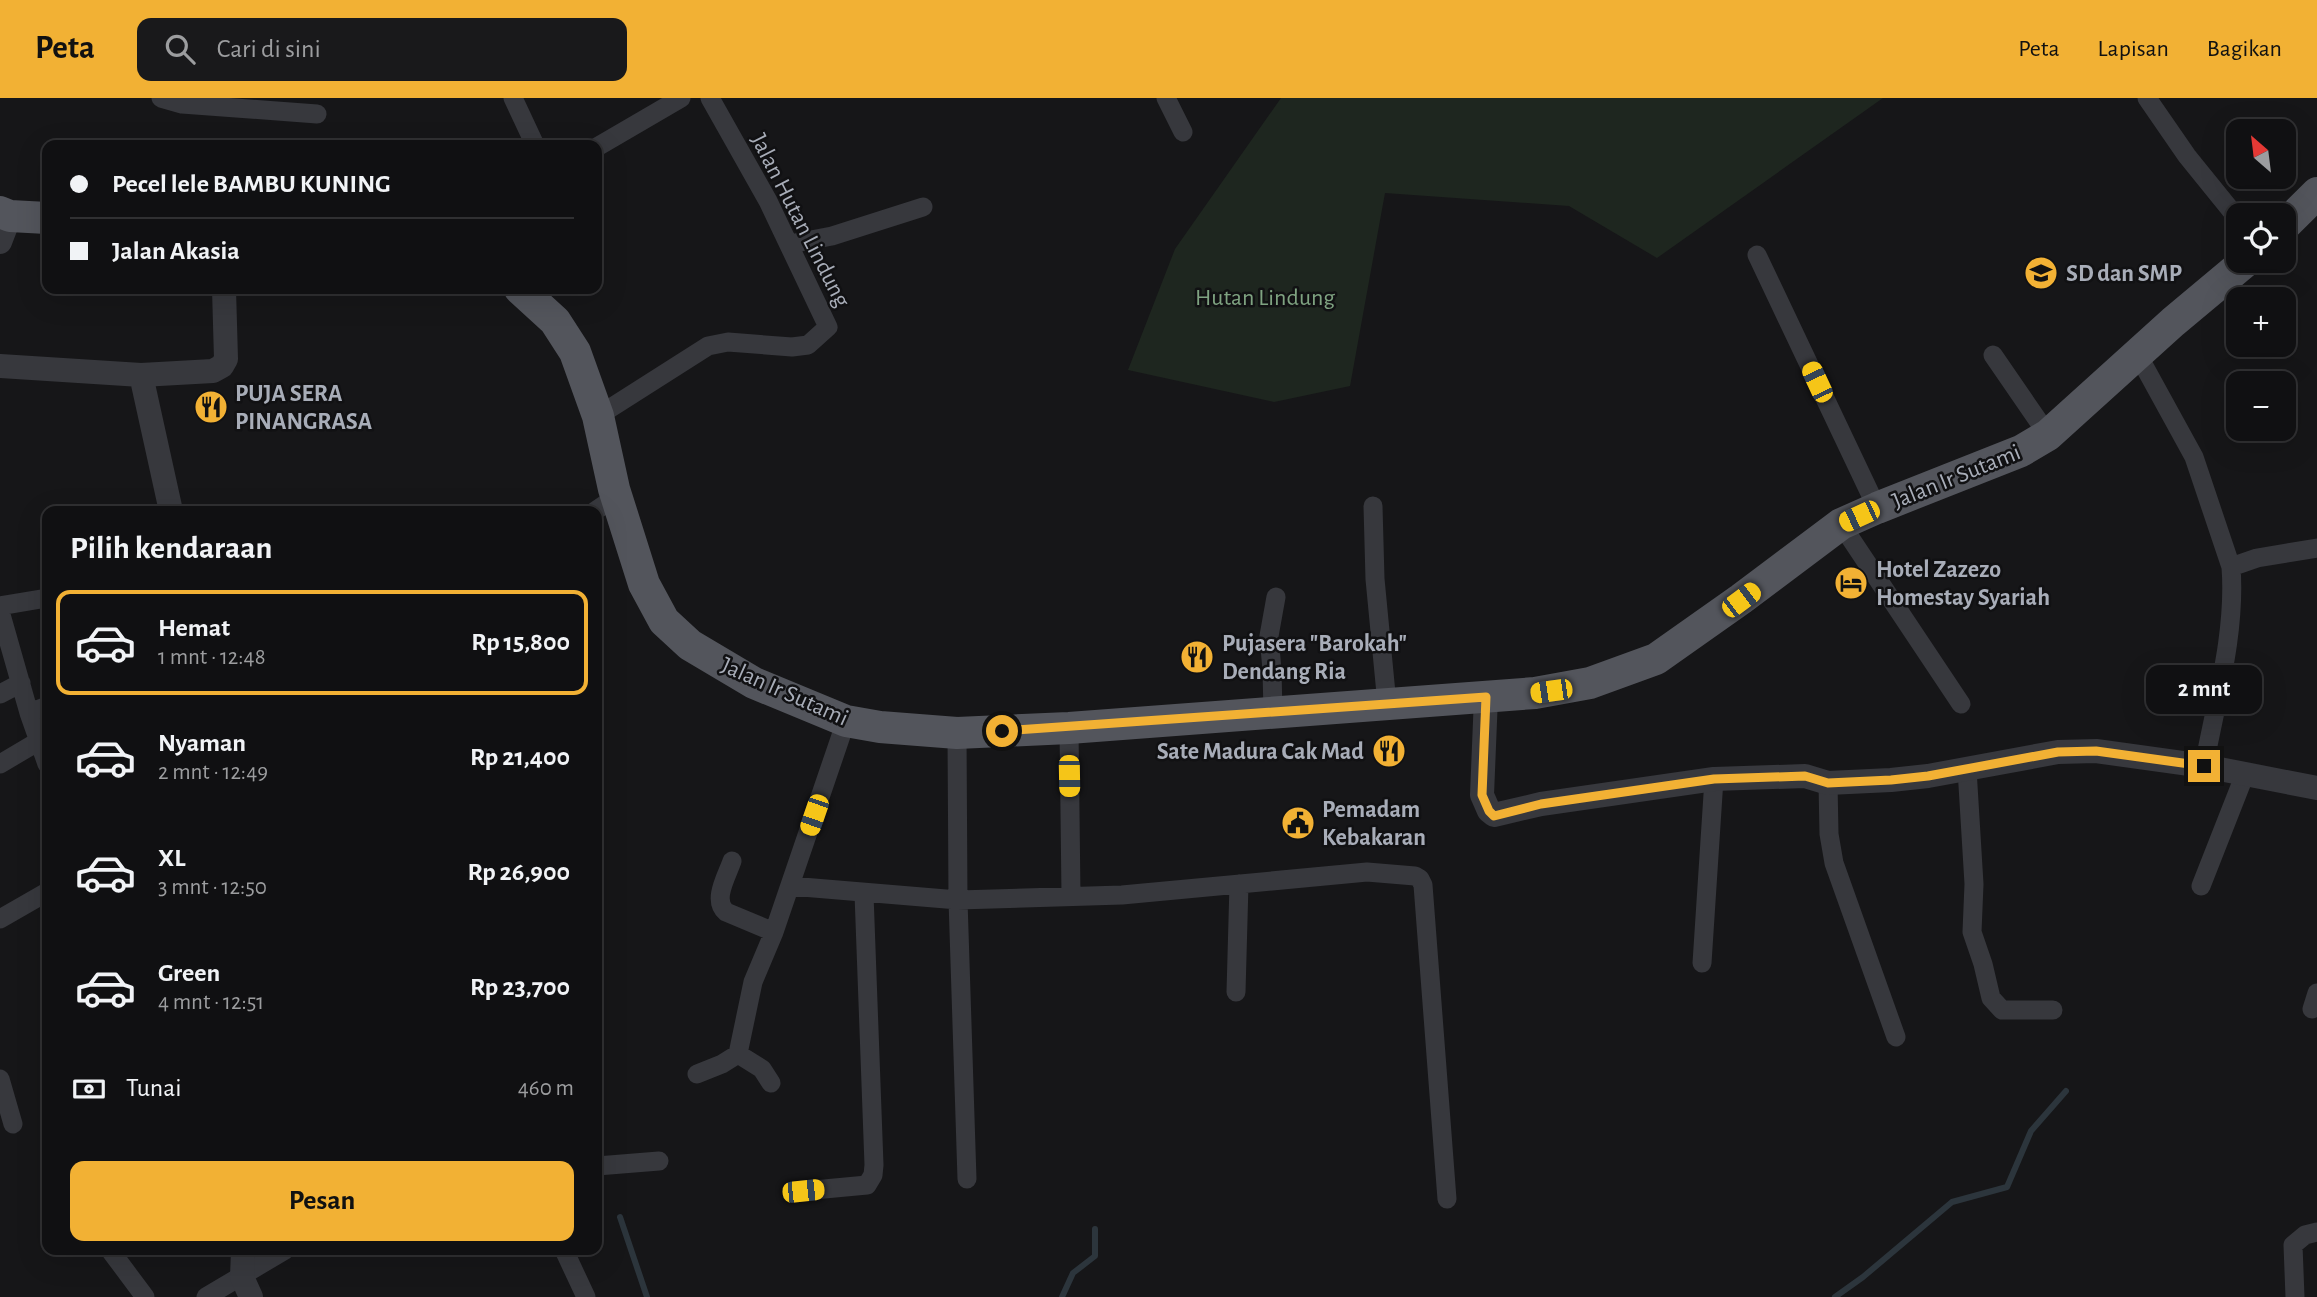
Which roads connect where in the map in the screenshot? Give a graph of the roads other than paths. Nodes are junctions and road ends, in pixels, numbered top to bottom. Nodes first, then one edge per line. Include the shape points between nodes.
1 (161, 98) edge
2 (513, 98) edge
3 (681, 98) edge
4 (710, 98) edge
5 (1166, 98) edge
6 (2147, 98) edge
7 (317, 114) dead end
8 (1183, 132) dead end
9 (533, 140) edge
10 (602, 144) edge
11 (2317, 193) edge
12 (2226, 204) edge
13 (923, 207) dead end
14 (2296, 214) edge
15 (42, 219) edge
16 (3, 223) edge
17 (790, 244) junction
18 (1758, 255) dead end
19 (2232, 273) edge
20 (224, 294) edge
21 (525, 294) edge
22 (1993, 355) dead end
23 (2138, 355) junction
24 (0, 366) edge
25 (141, 375) junction
26 (598, 416) junction
27 (2048, 435) junction
28 (606, 504) edge
29 (170, 506) edge
30 (1373, 506) dead end
31 (1877, 508) junction
32 (1841, 524) junction
33 (2317, 548) edge
34 (2231, 566) junction
35 (1276, 597) dead end
36 (42, 599) edge
37 (0, 609) edge
38 (21, 683) junction
39 (0, 694) edge
40 (1486, 697) junction
41 (1387, 704) junction
42 (1961, 704) dead end
43 (38, 709) edge
44 (1273, 713) junction
45 (846, 721) junction
46 (1069, 728) junction
47 (957, 733) junction
48 (39, 741) junction
49 (42, 750) edge
50 (0, 764) edge
51 (2204, 766) junction
52 (1967, 769) junction
53 (2245, 774) junction
54 (1714, 779) junction
55 (1828, 783) junction
56 (2317, 788) edge
57 (732, 861) dead end
58 (1240, 884) junction
59 (790, 886) junction
60 (2201, 886) dead end
61 (864, 894) junction
62 (42, 895) edge
63 (1071, 896) junction
64 (958, 900) junction
65 (0, 919) edge
66 (774, 932) junction
67 (1702, 963) dead end
68 (1236, 992) dead end
69 (2053, 1010) dead end
70 (1896, 1037) dead end
71 (738, 1054) junction
72 (697, 1074) dead end
73 (0, 1079) edge
74 (771, 1083) dead end
75 (13, 1124) dead end
76 (659, 1161) dead end
77 (602, 1166) edge
78 (967, 1179) dead end
79 (803, 1191) dead end
80 (1447, 1199) dead end
81 (2317, 1232) edge
82 (114, 1255) edge
83 (244, 1255) edge
84 (280, 1255) edge
85 (566, 1255) edge
86 (247, 1287) edge
87 (145, 1297) edge
88 (206, 1297) edge
89 (586, 1297) edge
90 (2295, 1297) edge

1 - 7 street via 182,104
2 - 9 street
3 - 10 street
4 - 17 street, Jalan Hutan Lindung
5 - 8 street
6 - 12 street
11 - 14 main road
13 - 17 street via 832,236
15 - 16 main road
17 - 26 street, Jalan Hutan Lindung via 828,327 808,345 728,342 708,346
18 - 31 street
19 - 23 main road, Jalan Ir Sutami
20 - 25 street via 226,359 222,366 213,371
21 - 26 main road, Jalan Ir Sutami via 555,321 571,344
22 - 27 street
23 - 27 main road, Jalan Ir Sutami
23 - 34 street via 2194,457
24 - 25 street
25 - 29 street
26 - 28 main road, Jalan Ir Sutami
27 - 31 main road, Jalan Ir Sutami via 2000,460
28 - 45 main road, Jalan Ir Sutami via 656,608 671,629 754,683
30 - 41 street
31 - 32 main road, Jalan Ir Sutami
32 - 40 main road, Jalan Ir Sutami via 1656,659 1590,683
32 - 42 street
33 - 34 street
34 - 51 street via 2226,650
35 - 44 street via 1269,628
36 - 37 street
37 - 38 street
38 - 39 street
38 - 43 street
40 - 41 main road, Jalan Ir Sutami
40 - 54 street via 1482,795 1494,816 1541,804
41 - 44 main road, Jalan Ir Sutami
43 - 48 street
44 - 46 main road, Jalan Ir Sutami
45 - 47 main road, Jalan Ir Sutami
45 - 59 street
46 - 47 main road, Jalan Ir Sutami
46 - 63 street
47 - 64 street
48 - 49 street
48 - 50 street
51 - 52 street via 2096,751 2058,752
51 - 53 street
52 - 55 street
52 - 69 street via 1974,884 1971,924 1991,998 2002,1010
53 - 56 street
53 - 60 street
54 - 55 street via 1805,776
54 - 67 street
55 - 70 street via 1834,863
57 - 66 street via 721,908
58 - 63 street
58 - 68 street
58 - 80 street via 1367,872 1420,879
59 - 61 street
59 - 66 street
61 - 64 street
61 - 79 street via 873,1175 867,1185
62 - 65 street
63 - 64 street
64 - 78 street
66 - 71 street via 753,982
71 - 72 street
71 - 74 street via 762,1069
73 - 75 street
76 - 77 street
81 - 90 street via 2293,1245
82 - 87 street
83 - 86 street
84 - 86 street
85 - 89 street
86 - 88 street

